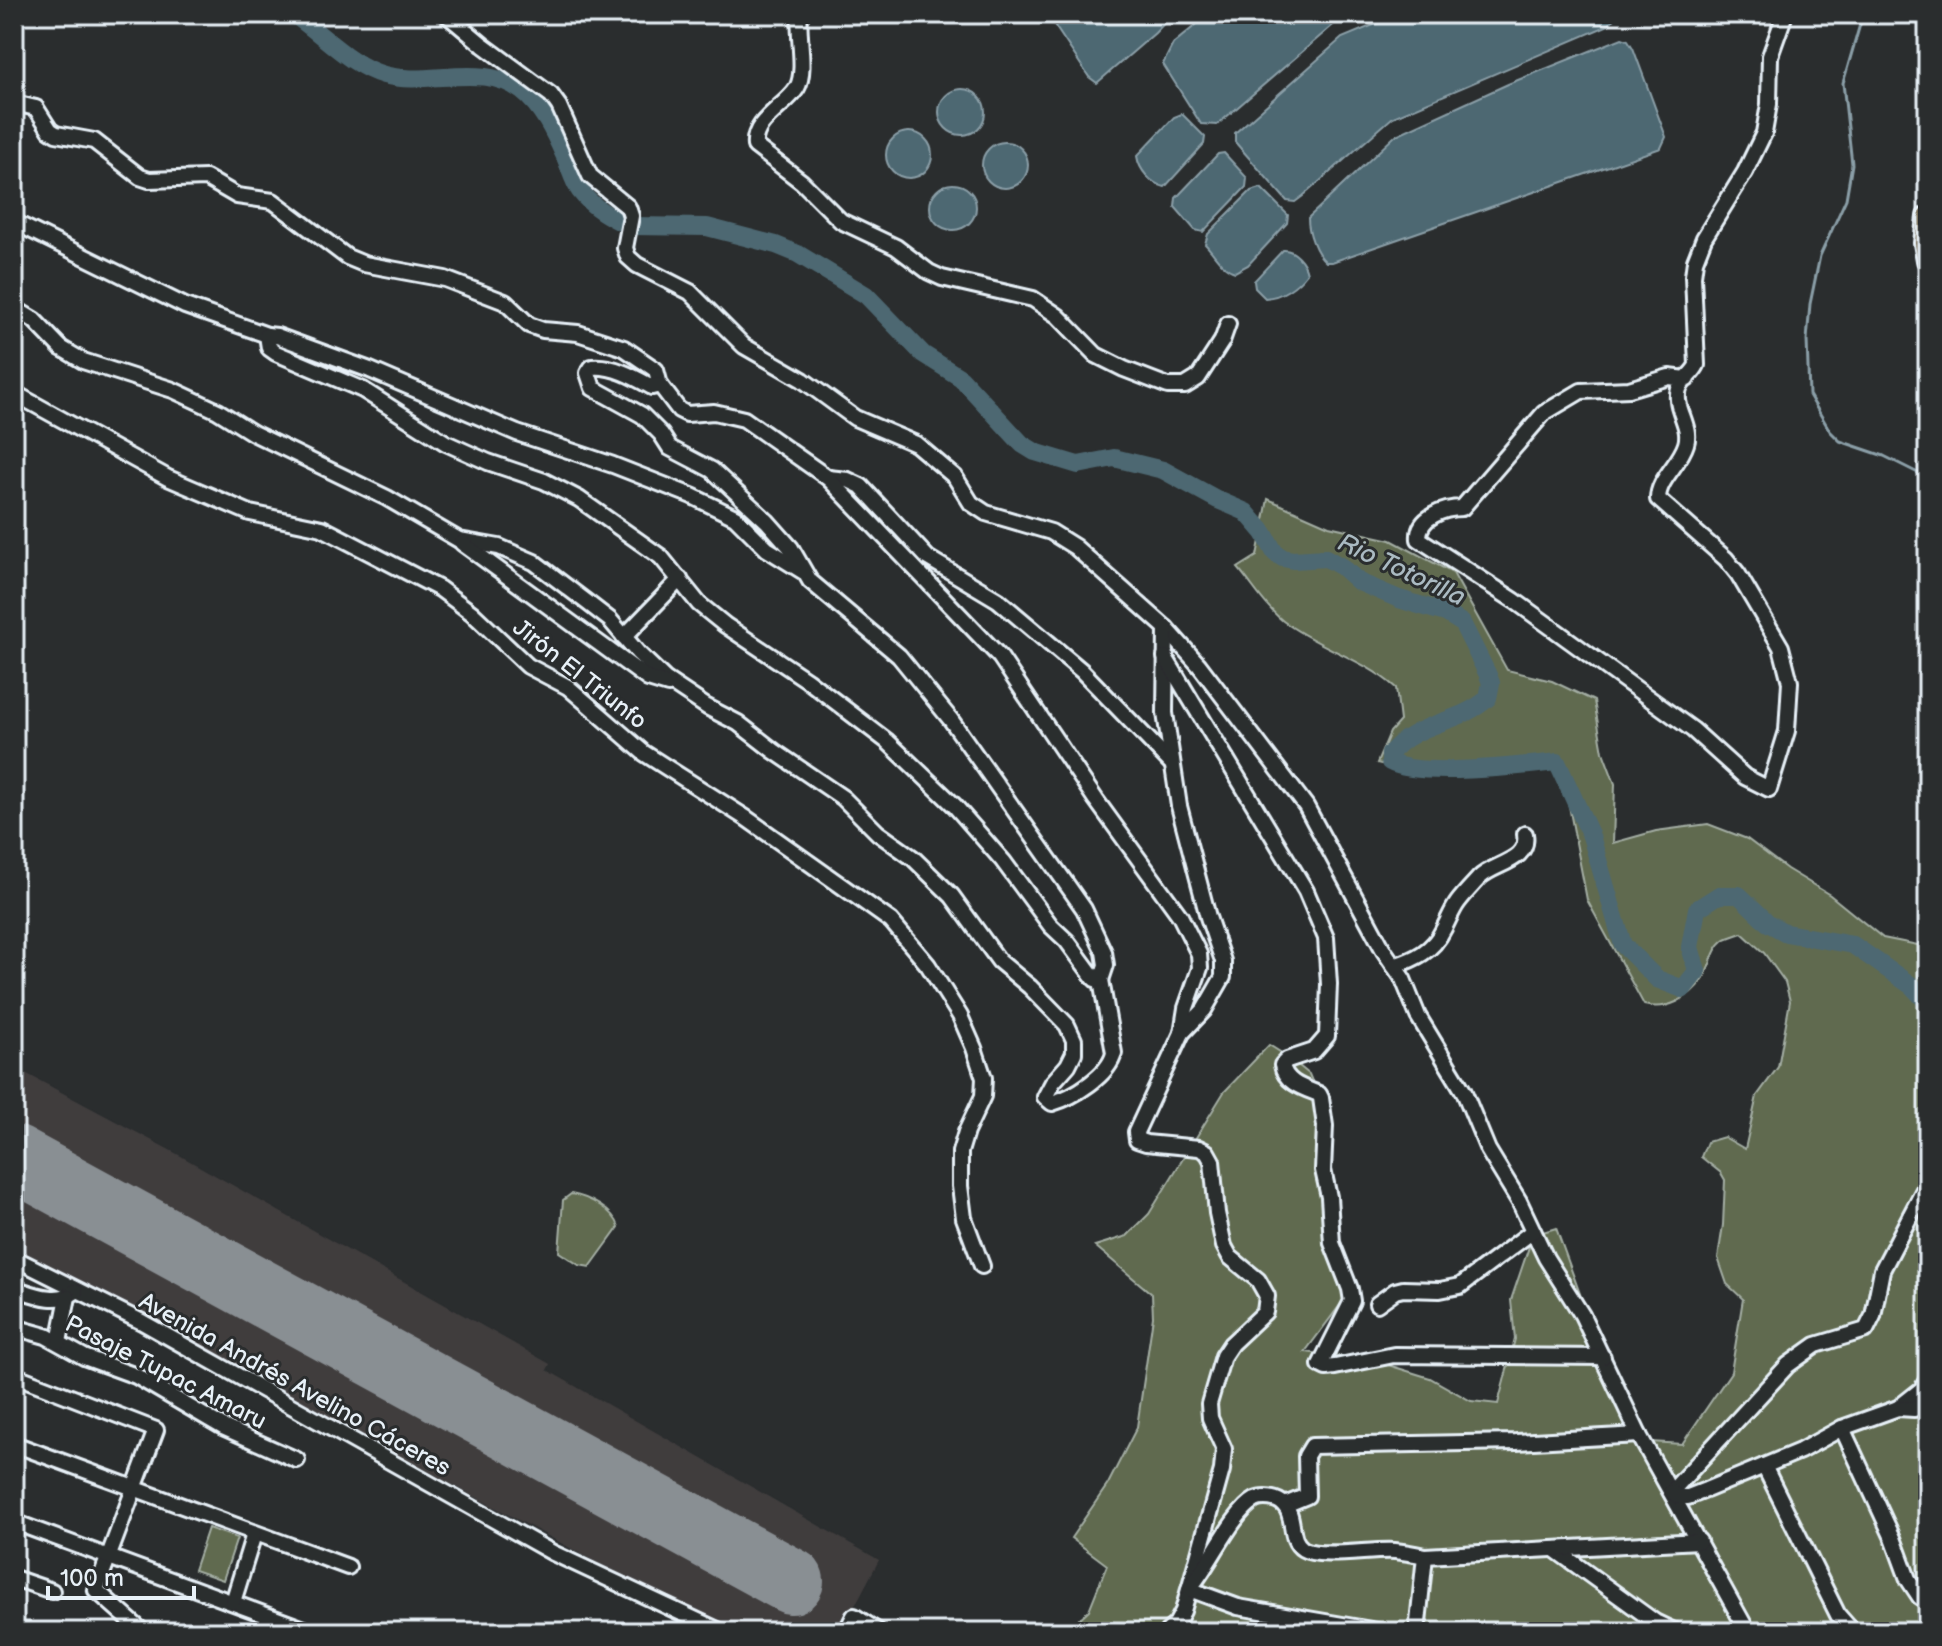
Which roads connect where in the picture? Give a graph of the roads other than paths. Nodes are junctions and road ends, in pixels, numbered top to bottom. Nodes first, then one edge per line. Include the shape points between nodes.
1 (446, 14) edge
2 (800, 14) edge
3 (1785, 14) edge
4 (14, 103) edge
5 (1928, 217) edge
6 (14, 222) edge
7 (1928, 260) edge
8 (14, 308) edge
9 (1228, 324) dead end
10 (267, 335) junction
11 (1687, 379) junction
12 (660, 385) junction
13 (14, 393) edge
14 (828, 478) junction
15 (459, 540) junction
16 (804, 572) junction
17 (680, 579) junction
18 (1166, 628) junction
19 (624, 637) junction
20 (1164, 657) junction
21 (677, 687) junction
22 (1172, 764) junction
23 (1525, 834) dead end
24 (1394, 966) junction
25 (1101, 980) junction
26 (1182, 1033) junction
27 (1928, 1182) edge
28 (1533, 1231) junction
29 (14, 1258) edge
30 (982, 1266) dead end
31 (14, 1288) edge
32 (72, 1294) junction
33 (1377, 1304) dead end
34 (14, 1327) edge
35 (59, 1342) junction
36 (1603, 1357) junction
37 (14, 1375) edge
38 (1928, 1379) edge
39 (1928, 1400) edge
40 (1898, 1408) junction
41 (1842, 1428) junction
42 (1639, 1435) junction
43 (14, 1444) edge
44 (297, 1460) dead end
45 (1764, 1466) junction
46 (133, 1488) junction
47 (1671, 1492) junction
48 (1285, 1505) junction
49 (14, 1522) edge
50 (254, 1534) junction
51 (1699, 1541) junction
52 (1554, 1548) junction
53 (107, 1555) junction
54 (1425, 1556) junction
55 (348, 1567) dead end
56 (14, 1578) edge
57 (1189, 1589) junction
58 (52, 1591) dead end
59 (1928, 1601) edge
60 (233, 1602) junction
61 (143, 1632) edge
62 (312, 1632) edge
63 (722, 1632) edge
64 (846, 1632) edge
65 (879, 1632) edge
66 (1167, 1632) edge
67 (1383, 1632) edge
68 (1417, 1632) edge
69 (1676, 1632) edge
70 (1748, 1632) edge
71 (1853, 1632) edge

1 - 18 street via 551,95 590,176 628,207 625,248 637,265 690,292 744,346 855,418 916,444 986,513 1051,532 1075,547
2 - 9 street via 800,79 756,130 755,146 841,221 896,247 942,278 1033,299 1096,355 1168,386 1185,386 1198,378
3 - 11 street via 1770,56 1764,133 1695,261 1697,365
4 - 12 street via 36,108 56,134 94,141 140,177 206,178 237,196 273,201 347,257 445,279 505,302 529,325 624,348 656,370
5 - 7 highway
6 - 10 street via 185,306
8 - 15 street via 83,361 184,395
10 - 16 street via 692,496 735,517 767,549
10 - 17 street via 269,348 276,353 363,390 446,443 579,499 661,557
11 - 11 street via 1581,391 1544,413 1462,508 1433,514 1418,536 1693,730 1745,777 1769,789 1787,731 1790,682 1781,647 1738,574 1658,499 1658,490 1687,443 1678,396
12 - 14 street via 679,410 744,419
12 - 16 street via 652,387 600,366 588,373 593,388 642,415 670,448 712,470 791,548
13 - 30 street, Jirón El Triunfo via 168,478 250,513 322,528 440,589 528,666 568,687 644,753 891,921 928,965 960,1016 984,1078 960,1164 964,1218
14 - 22 street via 861,486 928,558 998,600 1082,671
14 - 26 street via 1000,657 1180,916 1199,954 1200,968
15 - 19 street via 499,547 534,562 610,620
15 - 21 street via 648,679
16 - 25 street via 899,656 951,720 1084,909 1104,952
17 - 19 street
17 - 25 street via 725,625 887,741 955,806
18 - 20 street
18 - 24 street via 1306,806
19 - 21 street
20 - 22 street
20 - 36 street via 1306,891 1326,938 1327,1036 1314,1051 1282,1065 1291,1082 1321,1098 1332,1243 1352,1301 1320,1365 1394,1355
21 - 25 street via 843,798 952,896 999,961 1067,1025 1074,1053 1048,1090 1045,1097 1052,1103 1102,1075 1112,1063
22 - 26 street via 1223,961 1218,986
23 - 24 street via 1518,855 1482,875 1457,903 1433,945
24 - 28 street
26 - 57 street via 1138,1125 1137,1140 1207,1152 1222,1240 1230,1257 1258,1280 1268,1306 1223,1356 1209,1404 1224,1449
27 - 47 street via 1882,1270 1866,1330 1816,1345 1788,1365
28 - 33 street via 1460,1286 1403,1289
28 - 36 street
29 - 32 street, Avenida Andrés Avelino Cáceres
31 - 32 street via 47,1298
32 - 35 street
32 - 63 street, Avenida Andrés Avelino Cáceres via 142,1322 553,1553
34 - 35 street, Pasaje Tupac Amaru
35 - 44 street, Pasaje Tupac Amaru
36 - 42 street
37 - 46 street via 156,1430
38 - 40 street
39 - 40 street via 1914,1409
40 - 41 street
41 - 45 street
41 - 59 street via 1908,1579
42 - 47 street
42 - 48 street via 1312,1446 1306,1456 1307,1496
43 - 46 street
45 - 47 street via 1688,1497
45 - 71 street via 1838,1615
46 - 50 street
46 - 53 street
47 - 51 street
48 - 54 street via 1301,1548
48 - 57 street via 1269,1498 1255,1500
49 - 53 street
50 - 55 street
50 - 60 street
51 - 52 street
51 - 70 street
52 - 54 street
52 - 69 street
53 - 60 street
53 - 61 street via 96,1590
54 - 68 street
56 - 58 street
57 - 66 street via 1176,1624
57 - 67 street via 1238,1607
60 - 62 street
64 - 65 street via 854,1616

